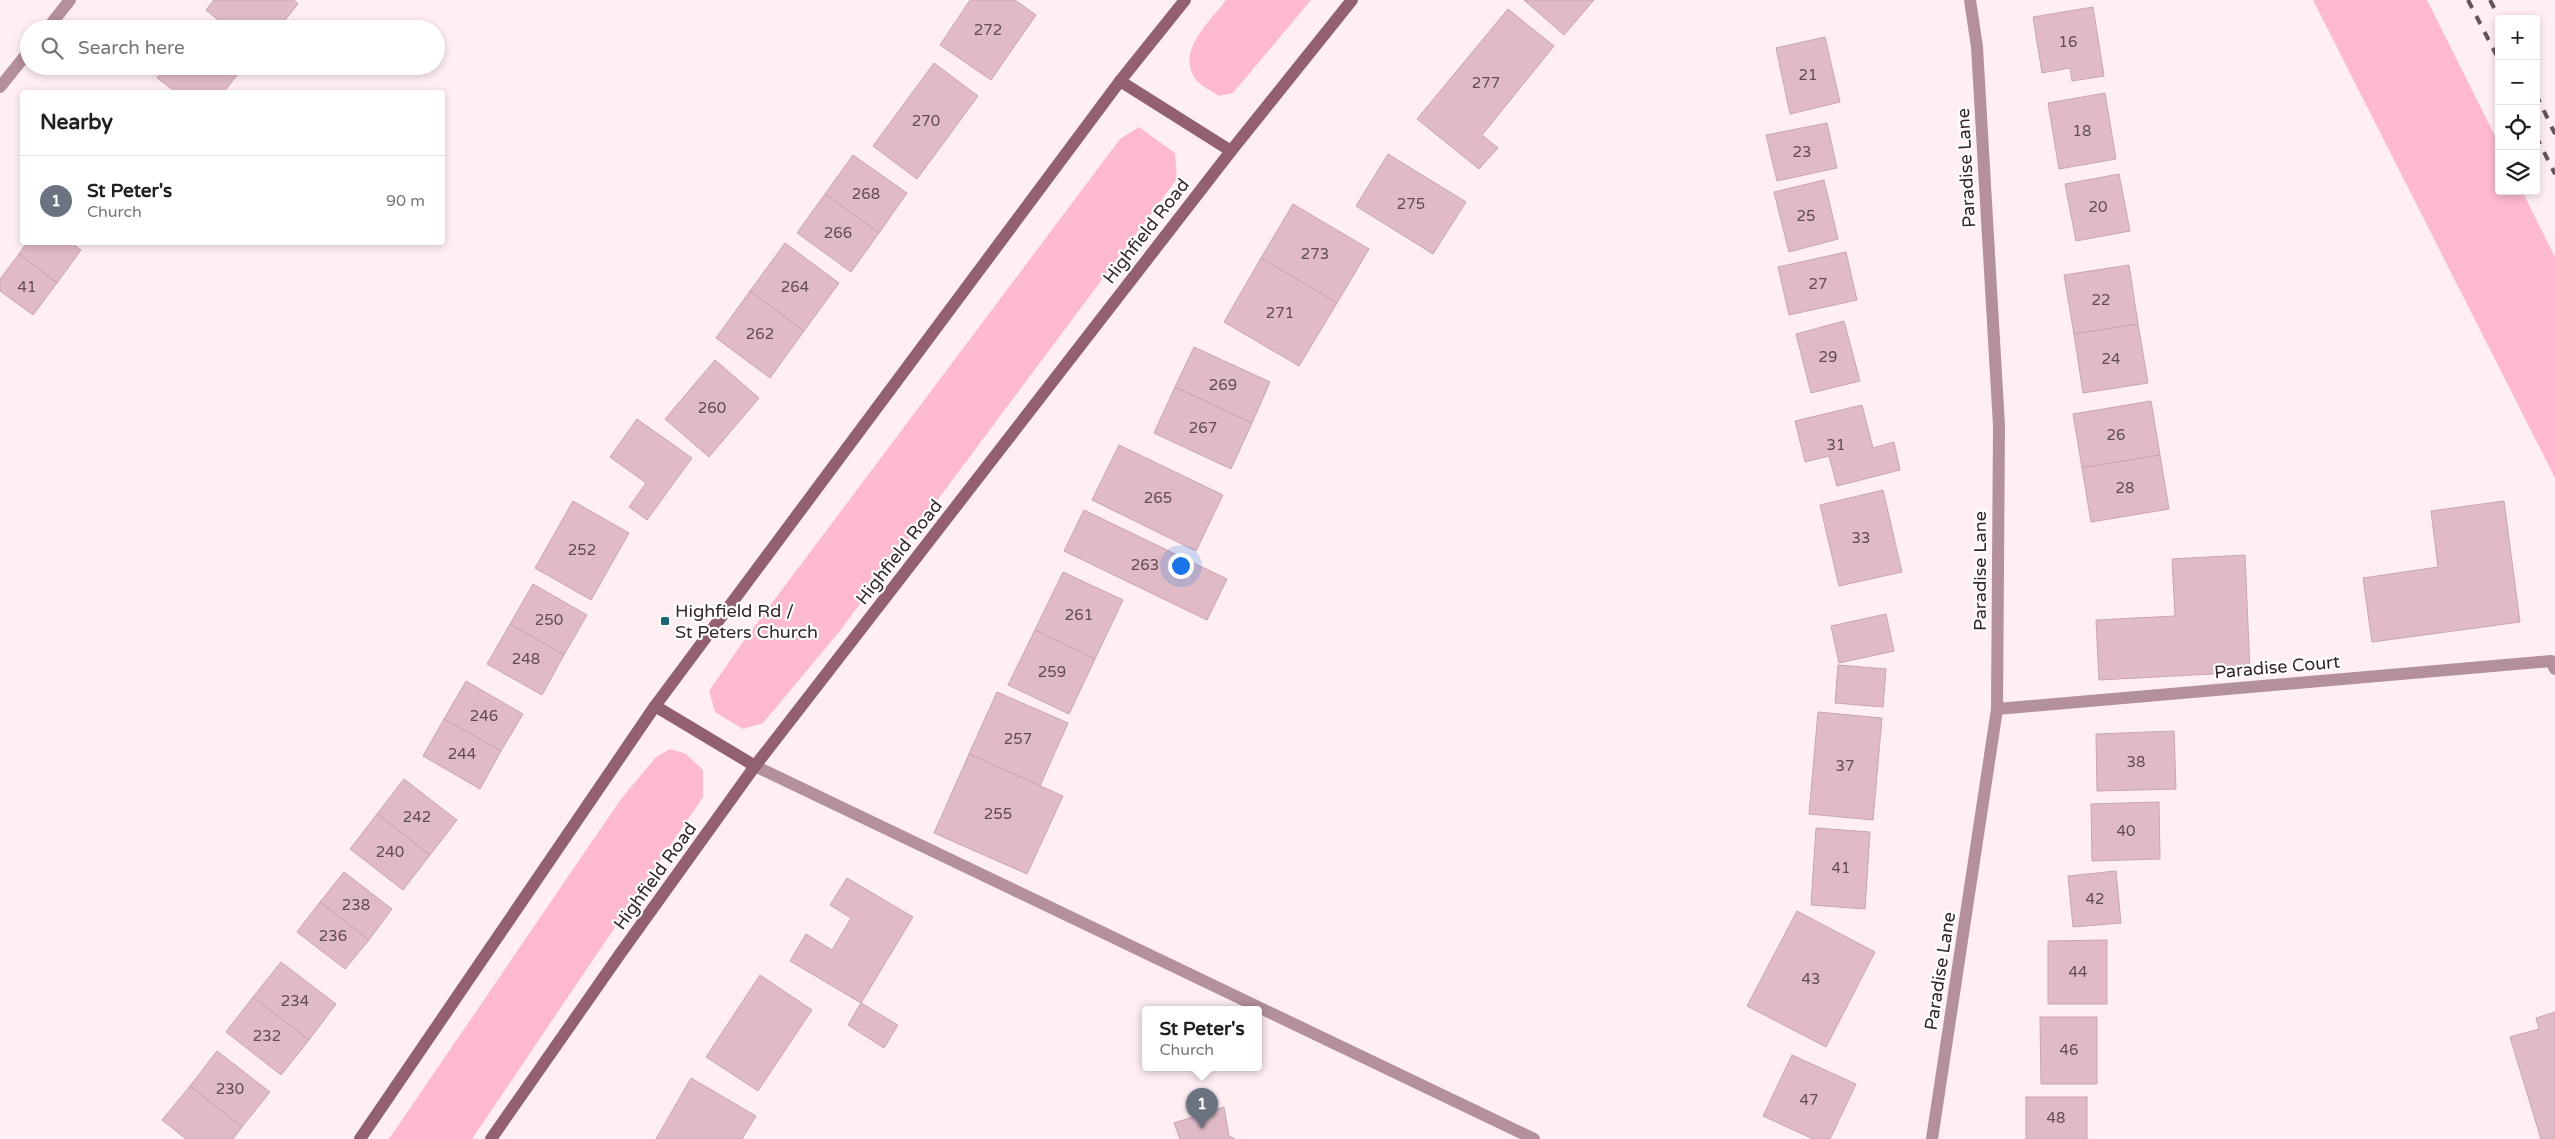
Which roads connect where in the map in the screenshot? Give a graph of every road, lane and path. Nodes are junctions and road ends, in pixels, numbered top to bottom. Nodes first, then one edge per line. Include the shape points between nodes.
1 (70, 0) edge
2 (1185, 0) edge
3 (1352, 0) edge
4 (1970, 0) edge
5 (54, 20) edge
6 (20, 62) edge
7 (1120, 81) junction
8 (0, 87) edge
9 (1230, 151) junction
10 (2555, 669) edge
11 (655, 706) junction
12 (1997, 709) junction
13 (755, 766) junction
14 (1256, 1006) edge
15 (1262, 1009) edge
16 (360, 1139) edge
17 (492, 1139) edge
18 (1534, 1139) edge
19 (1932, 1139) edge

1 - 5 street
2 - 7 street
3 - 9 street, Highfield Road
4 - 12 street, Paradise Lane via 1977,47 1999,426
6 - 8 street
7 - 9 street
7 - 11 street
9 - 13 street, Highfield Road
10 - 12 street, Paradise Court via 2551,661
11 - 13 street
11 - 16 street
12 - 19 street, Paradise Lane
13 - 14 street
13 - 17 street, Highfield Road
15 - 18 street

